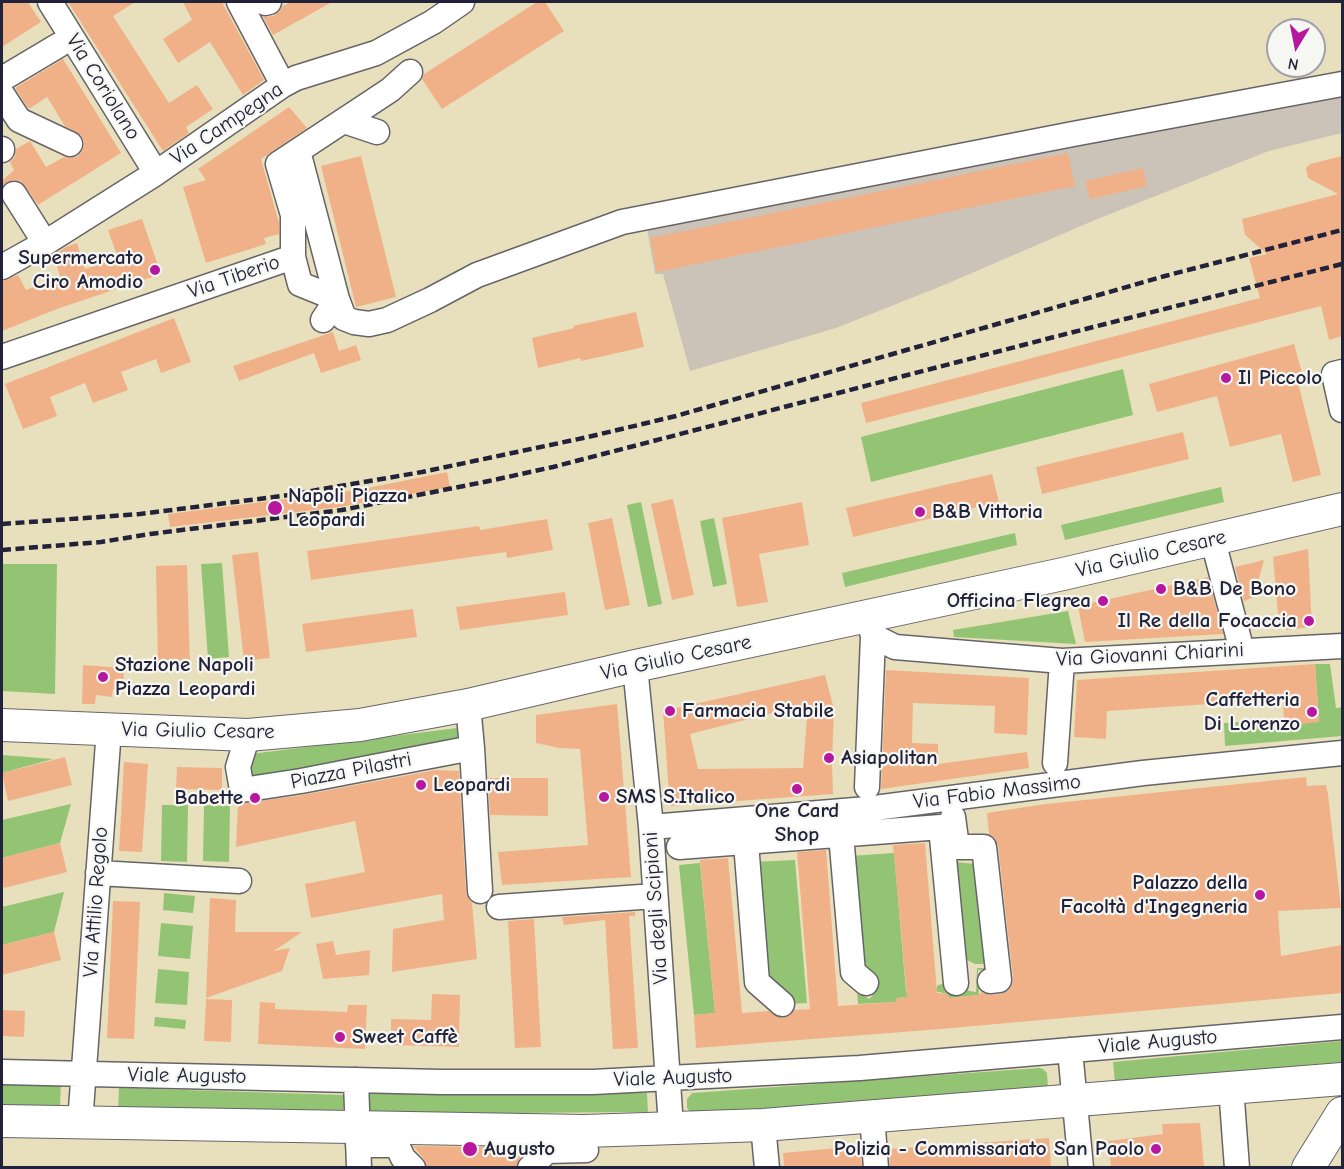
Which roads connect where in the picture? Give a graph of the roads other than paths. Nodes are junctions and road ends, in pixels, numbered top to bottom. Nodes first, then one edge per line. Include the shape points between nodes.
1 (50, 2) edge
2 (239, 2) edge
3 (462, 2) edge
4 (58, 45) dead end
5 (410, 72) dead end
6 (2, 79) edge
7 (1342, 84) edge
8 (283, 85) junction
9 (2, 94) edge
10 (344, 121) junction
11 (10, 125) edge
12 (377, 132) dead end
13 (70, 144) dead end
14 (298, 151) junction
15 (156, 173) junction
16 (8, 198) edge
17 (38, 246) junction
18 (292, 257) junction
19 (2, 267) edge
20 (337, 299) junction
21 (323, 320) dead end
22 (2, 357) edge
23 (1342, 372) edge
24 (1342, 410) edge
25 (1342, 509) edge
26 (1213, 541) junction
27 (870, 627) junction
28 (1342, 646) edge
29 (1242, 651) junction
30 (1062, 661) junction
31 (635, 666) junction
32 (468, 705) junction
33 (2, 725) edge
34 (109, 729) junction
35 (248, 735) junction
36 (472, 748) junction
37 (1342, 753) edge
38 (1055, 764) dead end
39 (867, 787) dead end
40 (945, 798) junction
41 (651, 827) junction
42 (941, 827) junction
43 (841, 835) junction
44 (746, 843) junction
45 (679, 847) dead end
46 (98, 873) junction
47 (239, 881) dead end
48 (480, 891) dead end
49 (655, 896) junction
50 (499, 907) dead end
51 (990, 981) dead end
52 (866, 983) dead end
53 (956, 983) dead end
54 (782, 1004) dead end
55 (1342, 1027) edge
56 (1070, 1050) junction
57 (2, 1072) edge
58 (83, 1074) junction
59 (668, 1078) junction
60 (357, 1080) junction
61 (1335, 1084) edge
62 (1231, 1087) junction
63 (1075, 1100) junction
64 (1342, 1113) edge
65 (872, 1116) junction
66 (2, 1121) edge
67 (80, 1123) junction
68 (763, 1125) junction
69 (672, 1127) junction
70 (358, 1147) edge
71 (586, 1149) edge
72 (413, 1167) edge
73 (530, 1167) edge
74 (767, 1167) edge
75 (876, 1167) edge
76 (1081, 1167) edge
77 (1237, 1167) edge
78 (1308, 1167) edge

1 - 15 street, Via Coriolano
2 - 8 street
3 - 8 street, Via Campegna via 376,53
4 - 6 street
5 - 10 street, Via Tiberio
7 - 20 street via 622,222 477,275 387,320 369,324 344,318
8 - 15 street, Via Campegna
9 - 11 street
10 - 12 street
10 - 14 street, Via Tiberio
11 - 13 street
14 - 18 street, Via Tiberio via 278,164 292,215
14 - 20 street
15 - 17 street, Via Campegna
16 - 17 street
17 - 19 street, Via Campegna
18 - 20 street via 300,284
18 - 22 street, Via Tiberio
20 - 21 street
23 - 24 street via 1334,374
25 - 26 main road, Via Giulio Cesare
26 - 27 main road, Via Giulio Cesare
26 - 29 street
27 - 30 street, Via Giovanni Chiarini via 895,647
27 - 31 main road, Via Giulio Cesare
27 - 39 street
28 - 29 street, Via Giovanni Chiarini
29 - 30 street, Via Giovanni Chiarini
30 - 38 street
31 - 32 main road, Via Giulio Cesare
31 - 41 street, Via degli Scipioni
32 - 35 main road, Via Giulio Cesare via 360,725
32 - 36 street
33 - 34 main road, Via Giulio Cesare
34 - 35 main road, Via Giulio Cesare
34 - 46 street, Via Attilio Regolo
35 - 36 street, Piazza Pilastri via 238,767 242,790
36 - 48 street
37 - 40 street, Via Fabio Massimo
40 - 41 street, Via Fabio Massimo
40 - 42 street
40 - 51 street via 957,847 984,847 999,980
41 - 49 street, Via degli Scipioni
42 - 43 street
42 - 53 street
43 - 44 street
43 - 52 street via 853,972
44 - 45 street
44 - 54 street via 757,982
46 - 47 street
46 - 58 street, Via Attilio Regolo
49 - 50 street
49 - 59 street, Via degli Scipioni
55 - 56 street, Viale Augusto
56 - 59 street, Viale Augusto via 860,1068
56 - 63 street
57 - 58 street, Viale Augusto
58 - 60 street, Viale Augusto
58 - 67 street, Via Attilio Regolo
59 - 60 street, Viale Augusto via 547,1082
59 - 69 street, Via degli Scipioni
60 - 70 street
61 - 62 main road
62 - 63 main road
62 - 77 street
63 - 65 main road
63 - 76 street
64 - 78 main road
65 - 68 main road
65 - 75 street
66 - 67 main road
67 - 70 main road
68 - 69 main road
68 - 74 street
69 - 71 main road
70 - 71 main road
70 - 72 street via 397,1145
71 - 73 street via 547,1151

